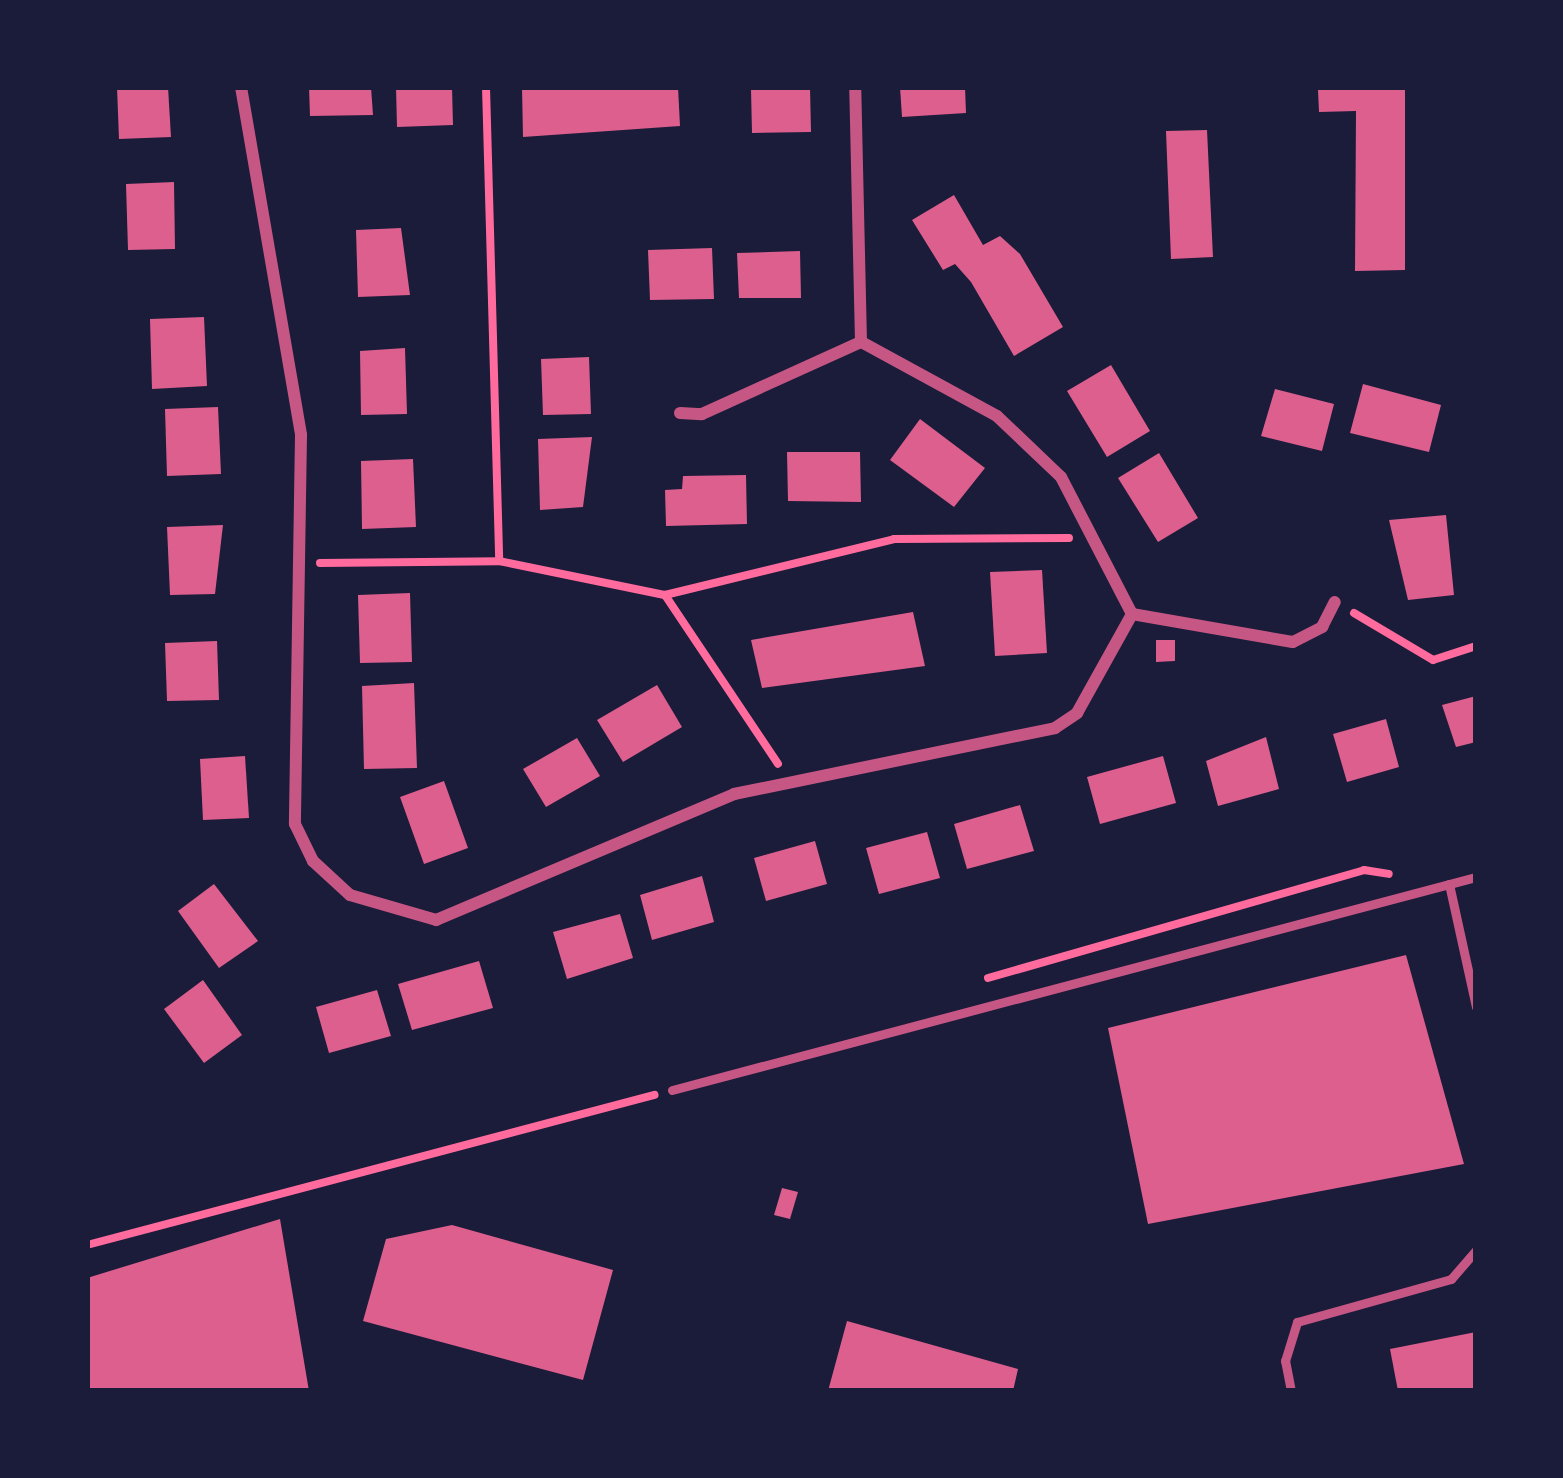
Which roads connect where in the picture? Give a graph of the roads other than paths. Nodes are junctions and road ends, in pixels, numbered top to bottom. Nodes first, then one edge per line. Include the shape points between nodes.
1 (241, 87) edge
2 (855, 87) edge
3 (861, 342) junction
4 (680, 412) dead end
5 (1335, 602) road end
6 (1132, 614) junction
7 (1476, 877) edge
8 (1449, 884) junction
9 (1476, 1007) edge
10 (672, 1090) road end
11 (1476, 1250) edge
12 (1291, 1391) edge

1 - 6 street via 301,435 295,824 313,861 372,908 461,916 734,794 1055,728 1077,713
2 - 3 street
3 - 4 street via 702,414
3 - 6 street via 998,416 1061,477 1102,538
5 - 6 street via 1322,627 1293,643
7 - 8 lane
8 - 9 lane
8 - 10 lane
11 - 12 lane via 1451,1280 1297,1322 1285,1361

